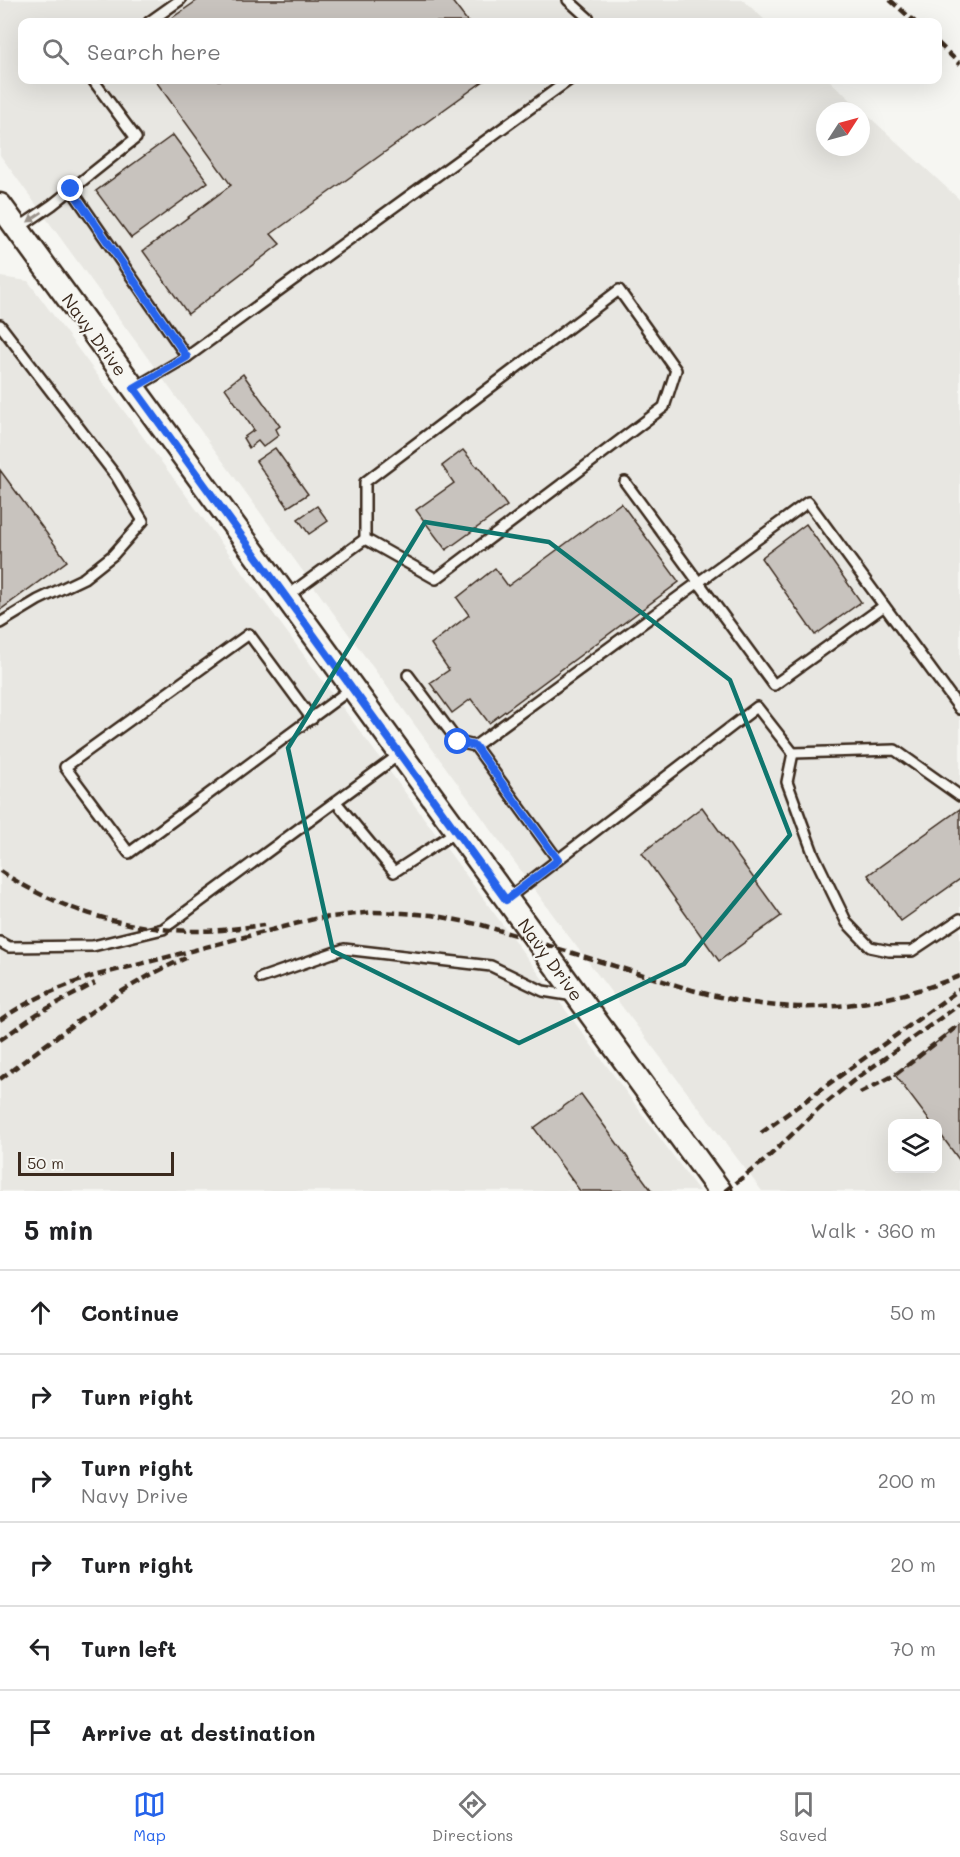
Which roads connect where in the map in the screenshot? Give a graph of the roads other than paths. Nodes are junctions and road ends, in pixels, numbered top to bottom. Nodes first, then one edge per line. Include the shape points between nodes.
1 (180, 0) edge
2 (568, 0) edge
3 (155, 18) edge
4 (588, 18) edge
5 (96, 84) edge
6 (563, 84) edge
7 (71, 189) junction
8 (0, 205) edge
9 (17, 229) junction
10 (0, 325) edge
11 (187, 357) junction
12 (134, 388) junction
13 (625, 482) dead end
14 (365, 539) junction
15 (698, 582) junction
16 (286, 597) junction
17 (884, 606) junction
18 (0, 623) edge
19 (408, 675) dead end
20 (352, 688) junction
21 (960, 709) edge
22 (312, 719) junction
23 (475, 746) junction
24 (400, 753) junction
25 (793, 753) junction
26 (960, 796) edge
27 (336, 802) junction
28 (457, 831) junction
29 (558, 860) junction
30 (506, 900) junction
31 (960, 919) edge
32 (0, 942) edge
33 (261, 978) dead end
34 (577, 996) junction
35 (720, 1191) edge

1 - 3 lane
2 - 4 lane
5 - 7 lane via 136,138
6 - 11 lane
7 -> 9 lane
7 - 11 lane
8 - 9 street, Navy Drive
9 - 12 street, Navy Drive
10 - 18 lane via 116,476 143,522 113,555 84,578
11 - 12 lane
12 - 16 street, Navy Drive
13 - 15 lane
14 - 14 lane via 436,579 664,407 676,370 619,290 365,482
14 - 16 lane
15 - 17 lane via 774,685
15 - 17 lane via 808,502
15 - 23 lane
16 - 20 street, Navy Drive
17 - 21 lane
19 - 23 lane via 458,742
20 - 22 lane
20 - 24 street, Navy Drive
22 - 22 lane via 129,853 65,767 249,634
23 - 29 lane
24 - 27 lane
24 - 28 street, Navy Drive
25 - 26 lane via 895,750
25 - 29 lane via 757,707
25 - 31 lane via 787,782 813,853 847,923 870,947 912,951
27 - 28 lane via 394,872
27 - 32 lane via 163,929 93,946 9,946
28 - 30 street, Navy Drive
29 - 30 lane
30 - 34 street, Navy Drive
33 - 34 lane via 344,949 490,966 543,991
34 - 35 street, Navy Drive

